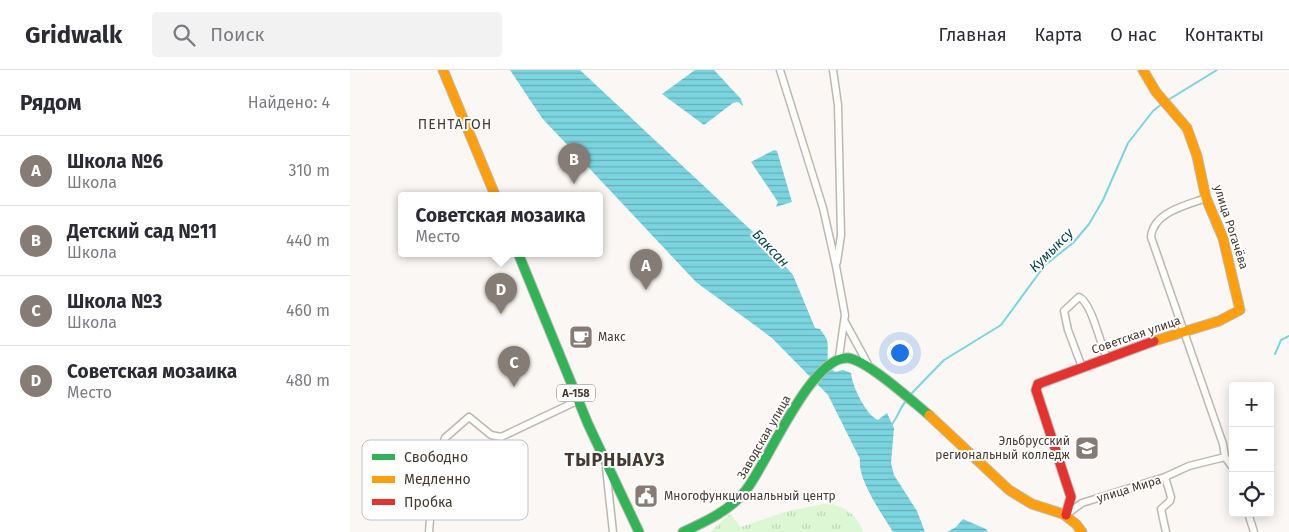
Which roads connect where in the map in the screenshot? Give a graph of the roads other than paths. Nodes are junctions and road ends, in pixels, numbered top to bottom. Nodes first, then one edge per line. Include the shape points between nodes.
1 (443, 70) edge
2 (780, 70) edge
3 (833, 70) edge
4 (1143, 70) edge
5 (494, 192) edge
6 (1206, 198) junction
7 (520, 257) edge
8 (836, 266) junction
9 (1240, 306) joint
10 (844, 321) junction
11 (1183, 330) junction
12 (1107, 358) junction
13 (836, 359) junction
14 (1082, 367) junction
15 (871, 370) junction
16 (579, 400) junction
17 (445, 440) edge
18 (1225, 457) junction
19 (1229, 462) edge
20 (606, 464) junction
21 (1165, 477) junction
22 (1066, 515) junction
23 (1249, 517) edge
24 (634, 520) junction
25 (686, 531) edge
26 (613, 532) edge
27 (639, 532) edge
28 (645, 532) edge
29 (1082, 532) edge
30 (1166, 532) edge
31 (1254, 532) edge

1 - 5 street
2 - 8 street
3 - 8 street via 838,105 841,235
4 - 6 street, улица Рогачёва via 1156,92 1181,118 1197,156
6 - 9 street, улица Рогачёва via 1223,238
6 - 11 street via 1158,219 1151,232
7 - 16 street, А-158
8 - 10 street
9 - 11 street, Советская улица via 1239,312 1230,316 1189,331
10 - 13 street
10 - 15 street
11 - 12 street, Советская улица
11 - 18 street via 1224,444
12 - 14 street, Советская улица
12 - 14 street via 1092,318 1079,297 1064,312
13 - 15 street via 853,359
13 - 25 street, Заводская улица via 812,381 747,490 725,510
14 - 22 street, Советская улица via 1048,378 1037,386 1071,497
15 - 22 street via 943,427 1023,500
16 - 17 street via 496,438 469,417 447,433
16 - 20 street, А-158
18 - 19 street
18 - 21 street via 1189,466
20 - 24 street, А-158
20 - 26 street
21 - 22 street, улица Мира via 1082,503
21 - 30 street, улица Мира via 1171,497 1161,509
22 - 29 street
23 - 31 street
24 - 27 street, А-158
24 - 28 street

